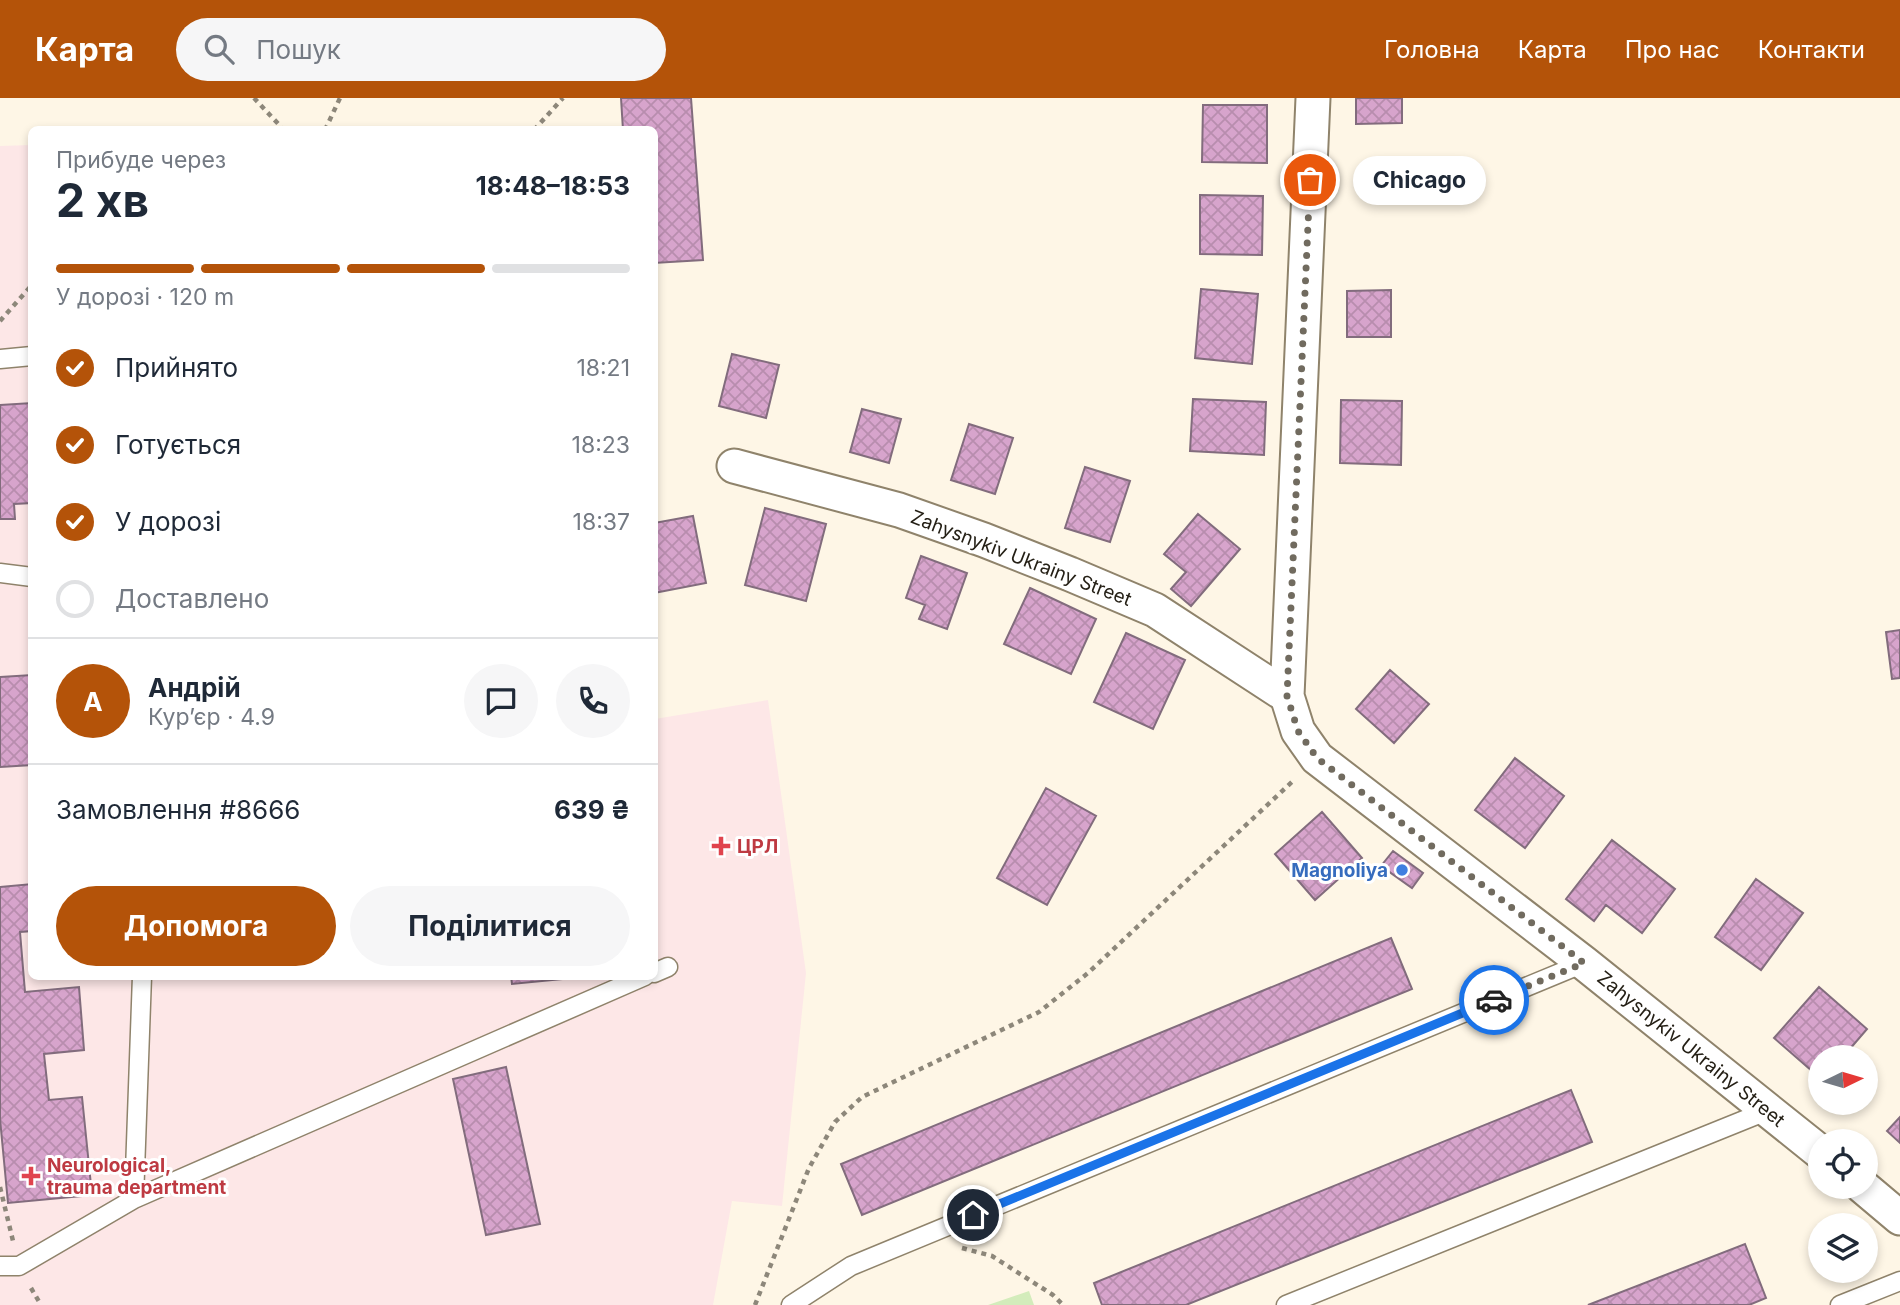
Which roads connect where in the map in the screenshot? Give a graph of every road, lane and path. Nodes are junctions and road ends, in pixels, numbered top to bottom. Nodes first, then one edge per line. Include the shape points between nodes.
1 (254, 98) edge
2 (340, 98) edge
3 (563, 98) edge
4 (1313, 98) edge
5 (280, 126) edge
6 (327, 126) edge
7 (538, 126) edge
8 (28, 290) edge
9 (0, 321) edge
10 (28, 356) edge
11 (0, 359) edge
12 (734, 466) dead end
13 (0, 573) edge
14 (28, 576) edge
15 (1287, 696) junction
16 (1317, 758) junction
17 (1584, 963) junction
18 (142, 980) edge
19 (636, 980) edge
20 (1769, 1110) junction
21 (1808, 1142) edge
22 (134, 1199) junction
23 (1877, 1199) edge
24 (1900, 1218) edge
25 (922, 1236) junction
26 (0, 1266) edge
27 (1900, 1281) edge
28 (755, 1305) edge
29 (791, 1305) edge
30 (1063, 1305) edge
31 (1286, 1305) edge
32 (1840, 1305) edge

1 - 5 path
2 - 6 path
3 - 7 path
4 - 15 street, Zahysnykiv Ukrainy Street
8 - 9 path
10 - 11 lane
12 - 15 street, Zahysnykiv Ukrainy Street via 899,510 1070,574 1155,610
13 - 14 lane
15 - 16 street, Zahysnykiv Ukrainy Street via 1298,731
16 - 17 street, Zahysnykiv Ukrainy Street
16 - 28 path via 1088,973 1039,1012 862,1097 835,1122 810,1168
17 - 20 street, Zahysnykiv Ukrainy Street
17 - 25 lane
18 - 22 lane
19 - 22 lane
20 - 21 street, Zahysnykiv Ukrainy Street
20 - 31 lane
22 - 26 lane via 19,1266
23 - 24 street
25 - 29 lane via 851,1266
25 - 30 path via 992,1256
27 - 32 lane

